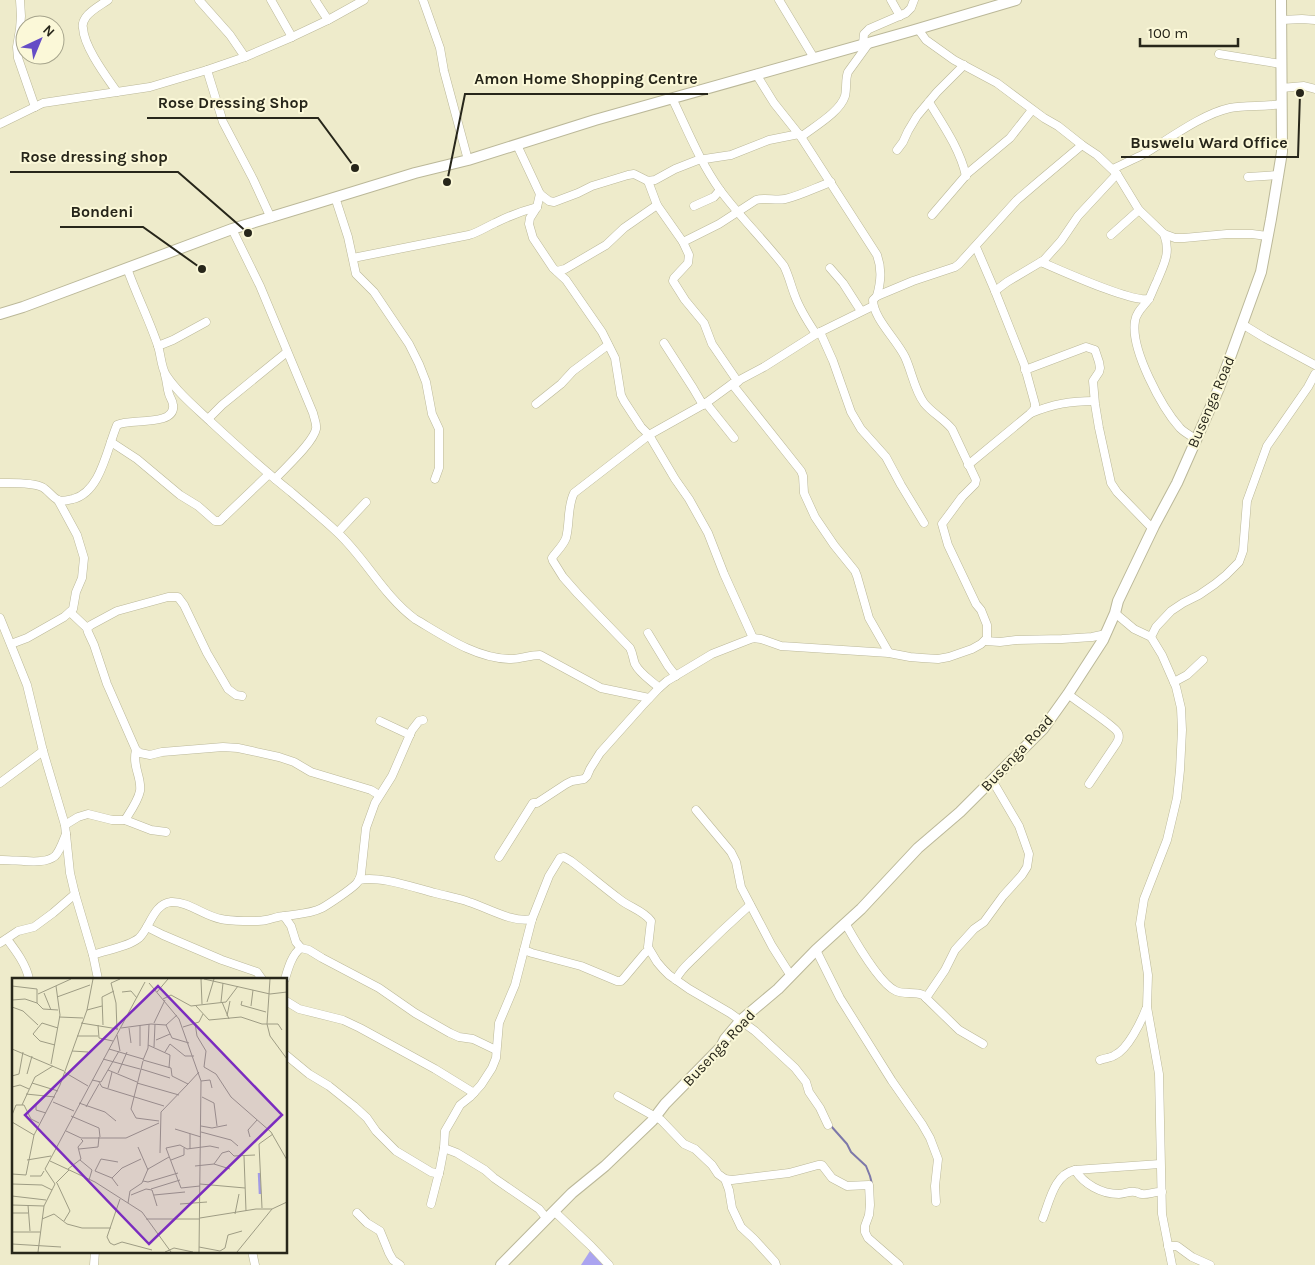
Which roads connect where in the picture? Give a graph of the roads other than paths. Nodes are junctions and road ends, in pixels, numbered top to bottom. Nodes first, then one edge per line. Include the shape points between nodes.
1 (20, 0) edge
2 (108, 0) edge
3 (199, 0) edge
4 (271, 0) edge
5 (315, 0) edge
6 (364, 0) edge
7 (423, 0) edge
8 (779, 0) edge
9 (891, 0) edge
10 (914, 0) edge
11 (1016, 0) edge
12 (1281, 0) edge
13 (900, 16) junction
14 (328, 20) junction
15 (1282, 20) junction
16 (1315, 20) edge
17 (918, 29) junction
18 (292, 37) junction
19 (866, 43) junction
20 (1219, 54) dead end
21 (245, 57) junction
22 (814, 58) junction
23 (1281, 64) junction
24 (964, 65) junction
25 (207, 70) junction
26 (756, 74) junction
27 (1281, 88) junction
28 (1315, 89) edge
29 (117, 92) junction
30 (672, 98) junction
31 (929, 102) junction
32 (1281, 104) junction
33 (34, 107) junction
34 (1032, 110) junction
35 (0, 124) edge
36 (800, 135) junction
37 (517, 145) junction
38 (1082, 146) junction
39 (897, 150) dead end
40 (468, 160) junction
41 (702, 160) junction
42 (1115, 171) junction
43 (1279, 175) junction
44 (966, 176) junction
45 (1248, 177) dead end
46 (648, 181) junction
47 (831, 182) junction
48 (720, 190) junction
49 (540, 194) junction
50 (335, 197) junction
51 (657, 205) junction
52 (694, 206) dead end
53 (537, 207) junction
54 (1139, 210) junction
55 (738, 212) junction
56 (932, 214) dead end
57 (271, 218) junction
58 (232, 229) junction
59 (1164, 234) junction
60 (1111, 235) dead end
61 (1267, 236) junction
62 (683, 242) junction
63 (976, 247) junction
64 (353, 258) junction
65 (1041, 262) junction
66 (127, 268) junction
67 (830, 268) dead end
68 (557, 271) junction
69 (995, 291) junction
70 (877, 296) junction
71 (1149, 299) junction
72 (873, 306) junction
73 (861, 311) junction
74 (0, 314) edge
75 (206, 322) dead end
76 (1242, 324) junction
77 (818, 333) junction
78 (664, 343) dead end
79 (608, 345) junction
80 (158, 346) junction
81 (287, 352) junction
82 (1315, 365) edge
83 (1025, 370) junction
84 (165, 373) junction
85 (1315, 374) edge
86 (735, 383) junction
87 (1094, 401) junction
88 (536, 404) dead end
89 (705, 404) junction
90 (1031, 413) junction
91 (208, 418) junction
92 (648, 435) junction
93 (734, 438) dead end
94 (1196, 439) junction
95 (111, 442) junction
96 (968, 465) junction
97 (272, 476) junction
98 (435, 479) dead end
99 (0, 483) edge
100 (58, 500) junction
101 (366, 502) dead end
102 (924, 523) dead end
103 (1152, 528) junction
104 (338, 532) junction
105 (70, 612) junction
106 (1115, 613) junction
107 (0, 618) edge
108 (87, 628) junction
109 (648, 633) dead end
110 (1106, 634) junction
111 (1152, 637) junction
112 (753, 638) junction
113 (986, 641) junction
114 (12, 644) junction
115 (889, 653) junction
116 (1203, 660) dead end
117 (676, 676) junction
118 (1174, 682) junction
119 (659, 688) junction
120 (1068, 694) junction
121 (242, 696) dead end
122 (649, 698) junction
123 (423, 720) dead end
124 (380, 721) dead end
125 (410, 735) junction
126 (136, 750) junction
127 (43, 752) junction
128 (992, 780) junction
129 (0, 783) edge
130 (1089, 784) dead end
131 (379, 795) junction
132 (696, 810) dead end
133 (124, 820) junction
134 (66, 829) junction
135 (166, 832) dead end
136 (499, 857) dead end
137 (0, 860) edge
138 (359, 880) junction
139 (75, 894) junction
140 (750, 906) junction
141 (284, 916) junction
142 (532, 919) junction
143 (845, 923) junction
144 (147, 927) junction
145 (3, 941) edge
146 (301, 948) junction
147 (524, 950) junction
148 (649, 950) junction
149 (816, 950) junction
150 (93, 955) junction
151 (791, 976) junction
152 (29, 978) edge
153 (98, 978) edge
154 (261, 978) edge
155 (286, 978) edge
156 (676, 980) junction
157 (926, 998) junction
158 (288, 1002) edge
159 (1147, 1007) junction
160 (741, 1020) junction
161 (983, 1044) dead end
162 (496, 1050) junction
163 (288, 1057) edge
164 (1100, 1060) dead end
165 (474, 1093) junction
166 (618, 1096) dead end
167 (654, 1117) junction
168 (828, 1125) dead end
169 (444, 1148) junction
170 (1160, 1164) junction
171 (1074, 1170) junction
172 (439, 1174) junction
173 (725, 1179) junction
174 (1162, 1192) junction
175 (936, 1202) dead end
176 (431, 1204) dead end
177 (357, 1212) dead end
178 (550, 1215) junction
179 (1043, 1218) dead end
180 (1168, 1246) junction
181 (95, 1252) edge
182 (252, 1252) edge
183 (94, 1265) edge
184 (255, 1265) edge
185 (400, 1265) edge
186 (501, 1265) edge
187 (609, 1265) edge
188 (776, 1265) edge
189 (899, 1265) edge
190 (1172, 1265) edge
191 (1210, 1265) edge

1 - 33 street via 18,58
2 - 29 street via 86,17 82,27 95,58
3 - 21 street
4 - 18 street
5 - 14 street
6 - 14 street
7 - 40 street via 440,48
8 - 22 street
9 - 13 street
10 - 13 street via 911,8
11 - 17 street
12 - 15 street, Busenga Road
13 - 19 street via 868,29 864,34
14 - 18 street
15 - 16 street
15 - 23 street, Busenga Road
17 - 19 street
17 - 24 street via 926,40
18 - 21 street
19 - 22 street
19 - 36 street via 846,76 846,94 840,106
20 - 23 street
21 - 25 street
22 - 26 street
23 - 27 street, Busenga Road
24 - 31 street
24 - 34 street via 997,82
25 - 29 street via 150,87
25 - 57 street via 223,122
26 - 30 street
26 - 36 street via 774,104
27 - 28 street via 1304,86
27 - 32 street, Busenga Road
29 - 33 street
30 - 37 street
30 - 41 street
31 - 39 street
31 - 44 street via 950,136
32 - 42 street via 1230,108 1214,114
32 - 43 street, Busenga Road
33 - 35 street
34 - 38 street
34 - 44 street via 1010,138
36 - 41 street via 769,140 731,155
36 - 47 street
37 - 40 street
37 - 49 street
38 - 42 street
38 - 63 street via 1018,200
40 - 50 street
41 - 46 street
41 - 48 street
42 - 54 street
42 - 65 street
43 - 45 street
43 - 61 street, Busenga Road
44 - 56 street
46 - 49 street via 634,174 628,175 554,202
46 - 51 street
47 - 55 street via 786,199 758,199
47 - 70 street via 877,255 881,274
48 - 52 street via 714,198
48 - 55 street
49 - 53 street
50 - 57 street
50 - 64 street
51 - 62 street
51 - 68 street via 606,245
53 - 64 street via 469,235
53 - 68 street via 529,224 533,238
54 - 59 street
54 - 60 street
55 - 62 street
55 - 77 street via 784,266 804,316
57 - 58 street
58 - 66 street
58 - 81 street
59 - 61 street via 1175,238 1227,234
59 - 71 street via 1166,261
61 - 76 street, Busenga Road via 1261,272
62 - 86 street via 690,259 673,281 704,323 712,344
63 - 69 street
63 - 70 street via 955,267
64 - 98 street via 356,274 374,292 409,344 426,382 438,429 439,468
65 - 69 street
65 - 71 street via 1123,295
66 - 74 street
66 - 80 street
67 - 73 street
68 - 79 street
69 - 83 street
70 - 72 street
71 - 94 street via 1135,322 1139,351 1150,382 1165,407 1180,428
72 - 73 street
72 - 96 street via 904,355 920,396 930,410 952,429
73 - 77 street
75 - 80 street
76 - 82 street
76 - 94 street, Busenga Road
77 - 86 street
77 - 102 street via 833,361 856,422 886,458
78 - 89 street
79 - 88 street
79 - 92 street via 615,358 621,395
80 - 84 street
81 - 91 street
81 - 97 street via 316,426 303,448
83 - 87 street via 1076,350 1092,348 1100,368 1093,381
83 - 90 street via 1035,404
84 - 91 street
84 - 95 street via 174,406 172,412 161,420 121,423 117,425
85 - 111 street via 1267,446 1246,501 1243,551 1239,562 1200,595 1171,611 1156,627
86 - 89 street
86 - 115 street via 801,471 804,493 810,506 857,576 869,618
87 - 90 street via 1061,403
87 - 103 street via 1111,483
89 - 92 street
89 - 93 street
90 - 96 street
91 - 97 street
92 - 112 street via 690,498
92 - 119 street via 574,494 570,500 566,536 552,558 568,582 630,648 634,663
94 - 103 street, Busenga Road
95 - 97 street via 215,521 220,521
95 - 100 street via 101,469 86,493 65,501
96 - 113 street via 975,484 943,521 942,527 987,625
97 - 104 street
99 - 100 street via 41,486
100 - 105 street via 77,535 84,558 82,578
101 - 104 street
103 - 106 street, Busenga Road
104 - 122 street via 396,603 416,619 474,651 508,659 543,656 601,688
105 - 108 street
105 - 114 street
106 - 110 street, Busenga Road
106 - 111 street via 1134,629
107 - 114 street
108 - 121 street via 118,611 178,597 228,689 236,696
108 - 126 street
109 - 117 street
110 - 113 street
110 - 120 street, Busenga Road
111 - 118 street
112 - 115 street via 781,646
112 - 117 street via 712,654
113 - 115 street via 949,658 910,658
114 - 127 street via 27,685
116 - 118 street
117 - 119 street
118 - 159 street via 1181,708 1179,786 1167,840 1144,899 1140,924 1148,975
119 - 122 street
120 - 128 street, Busenga Road via 1043,729
120 - 130 street via 1112,726 1119,735
122 - 136 street via 600,753 587,776 533,803
123 - 125 street via 416,724
124 - 125 street
125 - 131 street via 392,776
126 - 131 street via 150,755 238,748 279,757 310,772
126 - 133 street via 134,758 140,791
127 - 129 street
127 - 134 street
128 - 143 street, Busenga Road via 918,848
128 - 157 street via 1019,826 1029,854 1027,867 984,922 955,950
131 - 138 street via 366,828
132 - 140 street via 731,852
133 - 134 street via 88,814 78,817
133 - 135 street
134 - 137 street via 53,857 43,861
134 - 139 street
138 - 141 street via 322,908
138 - 142 street via 366,878 396,883 518,919
139 - 145 street via 34,927 18,931
139 - 150 street
140 - 151 street
140 - 156 street via 694,958
141 - 144 street via 264,920 222,920 171,902 158,910
141 - 146 street
142 - 147 street
142 - 148 street via 557,860 564,856 619,899 648,916 651,921
143 - 149 street, Busenga Road
143 - 157 street via 886,984 901,993 918,993
144 - 150 street via 138,939
144 - 154 street via 257,972
145 - 152 street via 21,960
146 - 155 street
146 - 162 street via 379,988 450,1033
147 - 148 street via 582,966 617,982
147 - 162 street via 515,984 501,1015
148 - 156 street
149 - 151 street, Busenga Road
149 - 175 street via 840,998 930,1138 938,1159
150 - 153 street
151 - 160 street, Busenga Road
156 - 160 street
157 - 161 street via 959,1030
158 - 165 street via 360,1028
159 - 164 street via 1123,1049
159 - 170 street via 1158,1074
160 - 167 street, Busenga Road via 721,1047
160 - 168 street via 800,1073
162 - 165 street via 492,1068
163 - 172 street via 347,1100 396,1151
165 - 169 street via 460,1104 445,1131
166 - 167 street
167 - 173 street via 684,1144 700,1153
167 - 178 street, Busenga Road
169 - 172 street
169 - 178 street via 485,1170
170 - 171 street
170 - 174 street
171 - 174 street via 1091,1186 1109,1193 1135,1192 1143,1195
171 - 179 street via 1056,1184
172 - 176 street
173 - 188 street via 732,1208 741,1227
173 - 189 street via 789,1173 818,1164 832,1178 847,1186 869,1185 870,1205 865,1232
174 - 180 street
177 - 185 street via 380,1232 393,1260
178 - 186 street, Busenga Road
178 - 187 street via 591,1246
180 - 190 street
180 - 191 street via 1177,1246
181 - 183 street
182 - 184 street

